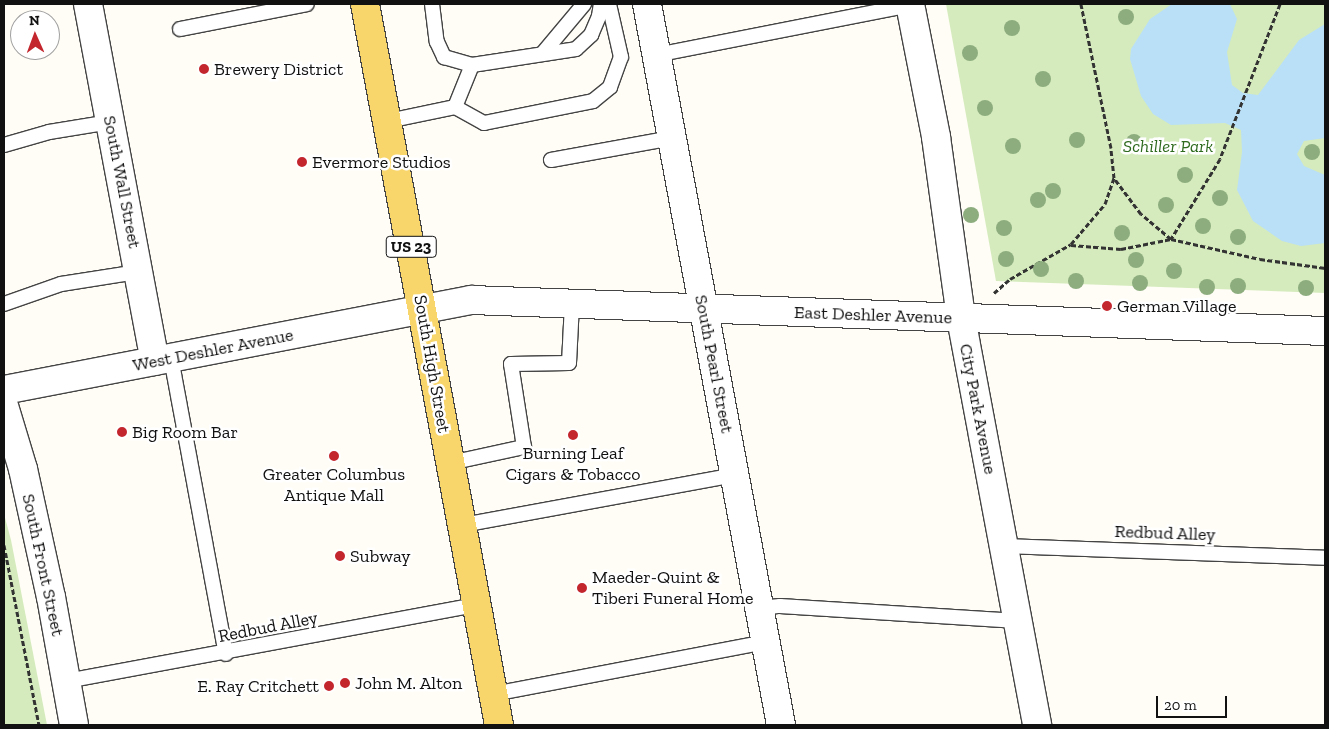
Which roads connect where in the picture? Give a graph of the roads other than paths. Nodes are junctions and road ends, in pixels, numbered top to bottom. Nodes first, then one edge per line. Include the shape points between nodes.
1 (88, 4) edge
2 (308, 4) edge
3 (365, 4) edge
4 (432, 4) edge
5 (584, 4) edge
6 (601, 4) edge
7 (609, 4) edge
8 (647, 4) edge
9 (910, 4) edge
10 (180, 29) dead end
11 (543, 53) junction
12 (656, 54) junction
13 (472, 65) junction
14 (455, 107) junction
15 (388, 121) junction
16 (110, 122) junction
17 (672, 138) junction
18 (4, 145) edge
19 (552, 160) dead end
20 (138, 272) junction
21 (4, 304) edge
22 (572, 304) junction
23 (422, 309) junction
24 (704, 309) junction
25 (961, 318) junction
26 (1325, 331) edge
27 (163, 359) junction
28 (4, 390) edge
29 (4, 406) edge
30 (450, 463) junction
31 (735, 474) junction
32 (462, 525) junction
33 (1004, 546) junction
34 (1325, 558) edge
35 (476, 605) junction
36 (760, 608) junction
37 (1018, 621) junction
38 (766, 642) junction
39 (226, 654) junction
40 (66, 681) junction
41 (493, 694) junction
42 (74, 725) edge
43 (499, 725) edge
44 (781, 725) edge
45 (1037, 725) edge

1 - 16 street, South Wall Street
2 - 10 lane
3 - 15 main road, South High Street / US 23
4 - 13 lane via 436,42 444,57
5 - 11 lane
6 - 11 lane via 591,34 576,49
7 - 14 lane via 621,57 610,87 593,101 484,123
8 - 12 street, South Pearl Street
9 - 12 lane
9 - 25 street, City Park Avenue via 936,137
11 - 13 lane
12 - 17 street, South Pearl Street
13 - 14 lane
14 - 15 lane
15 - 23 main road, South High Street / US 23
16 - 18 lane via 49,132
16 - 20 street, South Wall Street
17 - 19 lane
17 - 24 street, South Pearl Street
20 - 21 lane via 61,284
20 - 27 street, South Wall Street
22 - 23 street, East Deshler Avenue via 471,300
22 - 24 street, East Deshler Avenue
22 - 30 lane via 569,363 511,364 524,447
23 - 27 street, West Deshler Avenue
23 - 30 main road, South High Street / US 23
24 - 25 street, East Deshler Avenue
24 - 31 street, South Pearl Street
25 - 26 street, East Deshler Avenue
25 - 33 street, City Park Avenue
27 - 28 street, West Deshler Avenue
27 - 39 lane
29 - 40 street, South Front Street via 23,469
30 - 32 main road, South High Street / US 23
31 - 32 lane
31 - 36 street, South Pearl Street
32 - 35 main road, South High Street / US 23
33 - 34 lane, Redbud Alley
33 - 37 street, City Park Avenue
35 - 39 lane, Redbud Alley
35 - 41 main road, South High Street / US 23
36 - 37 lane via 780,606
36 - 38 street, South Pearl Street
37 - 45 street, City Park Avenue
38 - 41 lane
38 - 44 street, South Pearl Street
39 - 40 lane, Redbud Alley
40 - 42 street, South Front Street
41 - 43 main road, South High Street / US 23

